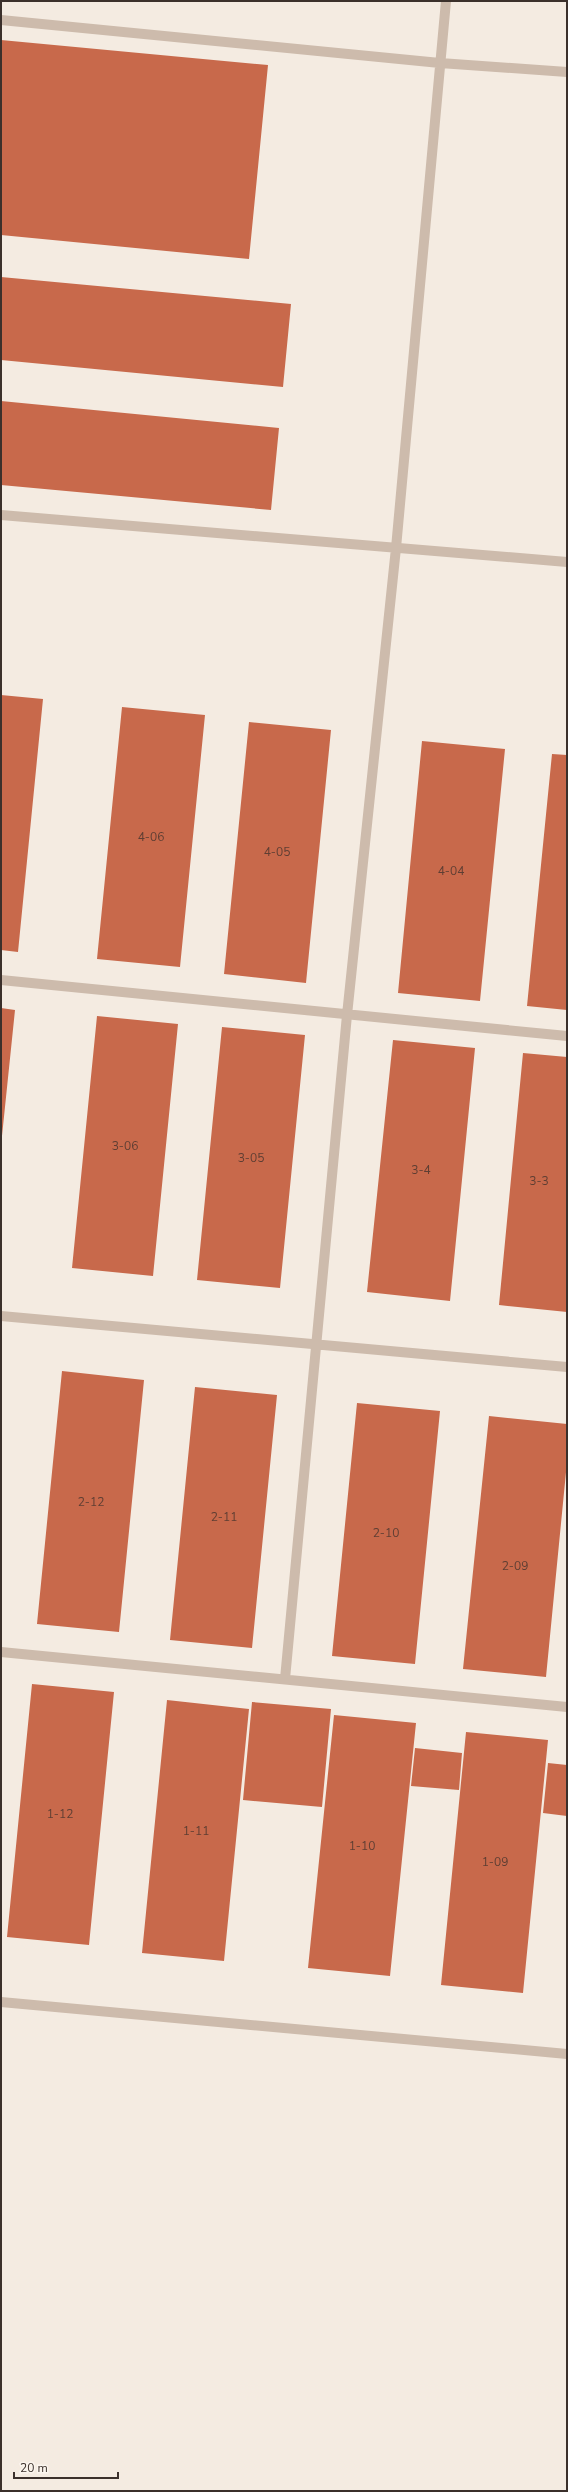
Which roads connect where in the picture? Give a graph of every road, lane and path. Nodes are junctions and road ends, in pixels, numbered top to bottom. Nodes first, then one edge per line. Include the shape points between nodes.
1 (446, 1) edge
2 (1, 20) edge
3 (440, 63) junction
4 (567, 72) edge
5 (1, 516) edge
6 (396, 548) junction
7 (567, 562) edge
8 (1, 980) edge
9 (347, 1015) junction
10 (567, 1036) edge
11 (1, 1316) edge
12 (317, 1344) junction
13 (567, 1367) edge
14 (1, 1652) edge
15 (284, 1679) junction
16 (567, 1707) edge
17 (1, 2002) edge
18 (567, 2054) edge

1 - 3 street
2 - 3 street
3 - 4 street
3 - 6 street
5 - 6 street
6 - 7 street
6 - 9 street
8 - 9 street
9 - 10 street
9 - 12 street
11 - 12 street
12 - 13 street
12 - 15 street
14 - 15 street
15 - 16 street
17 - 18 street

